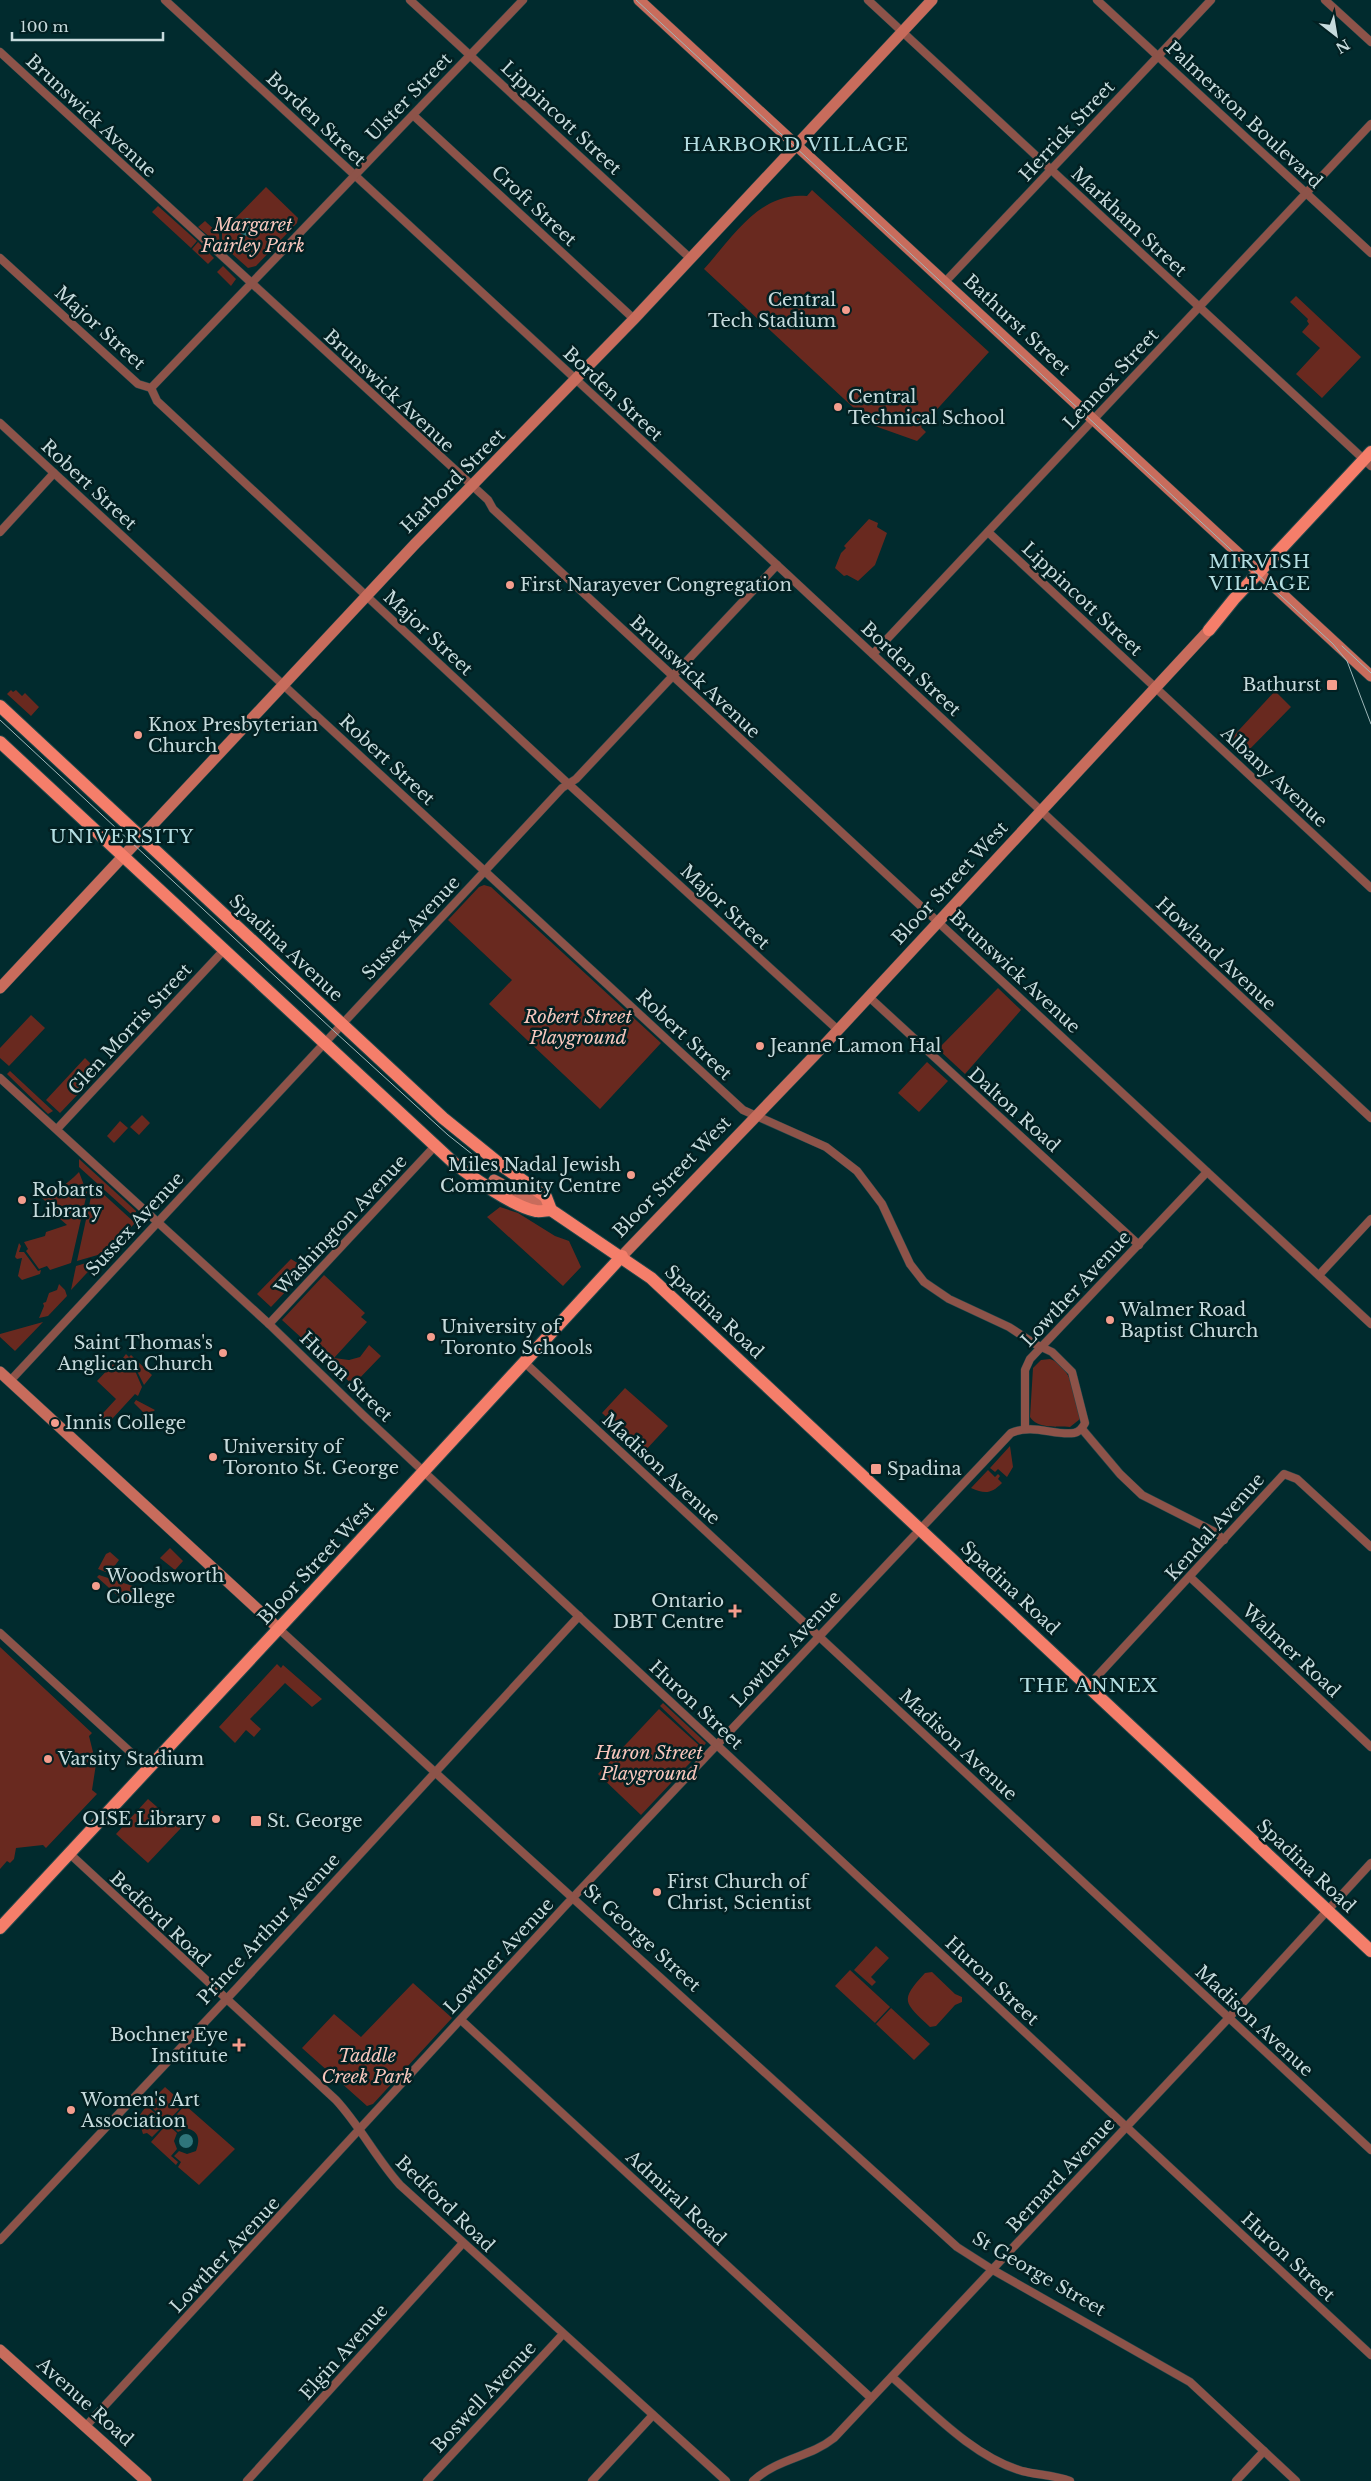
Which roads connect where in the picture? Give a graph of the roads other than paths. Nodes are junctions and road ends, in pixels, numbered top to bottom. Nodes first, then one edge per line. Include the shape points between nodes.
1 (165, 0) edge
2 (410, 0) edge
3 (523, 0) edge
4 (639, 0) edge
5 (868, 0) edge
6 (932, 0) edge
7 (1097, 0) edge
8 (1211, 0) edge
9 (1325, 0) edge
10 (902, 31) junction
11 (1371, 42) edge
12 (0, 52) edge
13 (471, 55) junction
14 (1158, 56) junction
15 (413, 115) junction
16 (1371, 124) edge
17 (797, 145) junction
18 (1051, 170) junction
19 (356, 175) junction
20 (1306, 193) junction
21 (1371, 253) edge
22 (0, 258) edge
23 (691, 258) junction
24 (945, 282) junction
25 (251, 283) junction
26 (1198, 308) junction
27 (634, 319) junction
28 (576, 380) junction
29 (151, 388) junction
30 (1094, 419) junction
31 (0, 423) edge
32 (1369, 459) edge
33 (54, 473) junction
34 (471, 486) junction
35 (0, 532) edge
36 (988, 532) junction
37 (778, 565) junction
38 (1260, 572) junction
39 (366, 596) junction
40 (1209, 630) joint
41 (873, 654) junction
42 (1371, 676) edge
43 (673, 677) junction
44 (285, 685) junction
45 (1156, 687) junction
46 (0, 706) edge
47 (0, 742) edge
48 (569, 783) junction
49 (1041, 811) junction
50 (141, 837) junction
51 (123, 856) junction
52 (485, 871) junction
53 (1371, 888) edge
54 (939, 922) junction
55 (224, 950) junction
56 (0, 988) edge
57 (868, 997) junction
58 (342, 1024) junction
59 (838, 1030) junction
60 (324, 1043) junction
61 (0, 1078) edge
62 (755, 1115) junction
63 (1371, 1118) edge
64 (57, 1129) junction
65 (435, 1146) junction
66 (501, 1166) junction
67 (1207, 1172) junction
68 (492, 1184) junction
69 (551, 1210) junction
70 (1371, 1219) edge
71 (158, 1222) junction
72 (1139, 1245) junction
73 (622, 1256) junction
74 (1319, 1275) junction
75 (269, 1324) junction
76 (1371, 1324) edge
77 (1043, 1346) junction
78 (524, 1362) junction
79 (0, 1372) edge
80 (10, 1381) junction
81 (1025, 1429) junction
82 (1082, 1429) junction
83 (424, 1472) junction
84 (921, 1529) junction
85 (1224, 1540) junction
86 (1371, 1547) edge
87 (1190, 1578) junction
88 (580, 1616) junction
89 (279, 1629) junction
90 (0, 1633) edge
91 (818, 1635) junction
92 (1089, 1685) junction
93 (717, 1744) junction
94 (1371, 1747) edge
95 (149, 1769) junction
96 (435, 1773) junction
97 (70, 1854) junction
98 (1371, 1863) edge
99 (573, 1898) junction
100 (1327, 1910) junction
101 (0, 1928) edge
102 (1371, 1951) edge
103 (226, 1999) junction
104 (1228, 2018) junction
105 (461, 2020) junction
106 (1126, 2126) junction
107 (361, 2130) junction
108 (1371, 2150) edge
109 (0, 2240) edge
110 (463, 2244) junction
111 (993, 2270) junction
112 (563, 2334) junction
113 (1, 2353) edge
114 (1371, 2355) edge
115 (892, 2377) junction
116 (871, 2398) junction
117 (652, 2416) junction
118 (86, 2426) junction
119 (1264, 2451) junction
120 (146, 2481) edge
121 (247, 2481) edge
122 (427, 2481) edge
123 (592, 2481) edge
124 (726, 2481) edge
125 (753, 2481) edge
126 (1070, 2481) edge
127 (1236, 2481) edge
128 (1296, 2481) edge

1 - 19 street, Borden Street
2 - 13 street, Lippincott Street
3 - 13 street, Ulster Street
4 - 17 main road, Bathurst Street
5 - 10 street, Markham Street
6 - 10 main road, Harbord Street
7 - 14 street, Palmerston Boulevard
8 - 14 street, Herrick Street
9 - 11 street
10 - 17 main road, Harbord Street
10 - 18 street, Markham Street
12 - 25 street, Brunswick Avenue
13 - 15 street, Ulster Street
13 - 23 street, Lippincott Street
14 - 18 street, Herrick Street
14 - 20 street, Palmerston Boulevard
15 - 19 street, Ulster Street
15 - 27 street, Croft Street
16 - 20 street, Lennox Street
17 - 23 main road, Harbord Street
17 - 24 main road, Bathurst Street
18 - 24 street, Herrick Street
18 - 26 street, Markham Street
19 - 25 street, Ulster Street
19 - 28 street, Borden Street
20 - 21 street, Palmerston Boulevard
20 - 26 street, Lennox Street
22 - 29 street, Major Street via 138,384
23 - 27 main road, Harbord Street
24 - 30 main road, Bathurst Street
25 - 29 street, Ulster Street
25 - 34 street, Brunswick Avenue
26 - 30 street, Lennox Street
26 - 32 street, Markham Street
27 - 28 main road, Harbord Street
28 - 34 main road, Harbord Street
28 - 37 street, Borden Street
29 - 39 street, Major Street via 157,401
30 - 36 street, Lennox Street
30 - 38 main road, Bathurst Street
31 - 33 street, Robert Street
32 - 38 main road, Bloor Street West
33 - 35 street
33 - 44 street, Robert Street
34 - 39 main road, Harbord Street
34 - 43 street, Brunswick Avenue
36 - 41 street, Lennox Street
36 - 45 street, Lippincott Street
37 - 41 street, Borden Street
37 - 43 street, Sussex Avenue
38 - 40 main road, Bloor Street West
38 - 42 main road, Bathurst Street
39 - 44 main road, Harbord Street
39 - 48 street, Major Street
40 - 45 main road, Bloor Street West
41 - 49 street, Borden Street
43 - 48 street, Sussex Avenue
43 - 54 street, Brunswick Avenue
44 - 50 main road, Harbord Street
44 - 52 street, Robert Street
45 - 49 main road, Bloor Street West
45 - 53 street, Albany Avenue
46 - 50 main road, Spadina Avenue
47 - 51 main road, Spadina Avenue
48 - 52 street, Sussex Avenue
48 - 59 street, Major Street
49 - 54 main road, Bloor Street West
49 - 63 street, Howland Avenue
50 - 51 main road, Harbord Street
50 - 58 main road, Spadina Avenue
51 - 55 main road, Spadina Avenue
51 - 56 main road, Harbord Street
52 - 58 street, Sussex Avenue
52 - 62 street, Robert Street via 743,1110
54 - 57 main road, Bloor Street West
54 - 67 street, Brunswick Avenue
55 - 60 main road, Spadina Avenue
55 - 64 street, Glen Morris Street
57 - 59 main road, Bloor Street West
57 - 72 street, Dalton Road
58 - 60 street, Sussex Avenue
58 - 66 main road, Spadina Avenue via 443,1118
59 - 62 main road, Bloor Street West
60 - 65 main road, Spadina Avenue
60 - 71 street, Sussex Avenue
61 - 64 street, Huron Street
62 - 73 main road, Bloor Street West
62 - 77 street via 826,1147 857,1171 882,1204 910,1264 924,1282 949,1299
64 - 71 street, Huron Street
65 - 68 main road, Spadina Avenue via 462,1169
65 - 75 street, Washington Avenue
66 - 68 main road
66 - 69 main road, Spadina Avenue via 546,1197
67 - 72 street, Lowther Avenue
67 - 74 street, Brunswick Avenue
68 - 69 main road, Spadina Avenue via 536,1212
69 - 73 main road, Spadina Avenue
70 - 74 street
71 - 75 street, Huron Street
71 - 80 street, Sussex Avenue
72 - 77 street, Lowther Avenue
73 - 78 main road, Bloor Street West
73 - 84 main road, Spadina Road via 652,1278
74 - 76 street, Brunswick Avenue
75 - 83 street, Huron Street
77 - 81 street, Lowther Avenue via 1030,1359 1025,1370
77 - 82 street via 1072,1372 1084,1414
78 - 83 main road, Bloor Street West
78 - 91 street, Madison Avenue
79 - 80 main road, St George Street
80 - 89 main road, St George Street
81 - 82 street via 1074,1433
81 - 84 street, Lowther Avenue via 1011,1433
82 - 85 street via 1142,1496 1215,1532
83 - 88 street, Huron Street
83 - 89 main road, Bloor Street West
84 - 91 street, Lowther Avenue
84 - 92 main road, Spadina Road
85 - 86 street, Kendal Avenue via 1281,1476 1287,1474 1297,1479
85 - 87 street, Kendal Avenue
87 - 92 street, Kendal Avenue
87 - 94 street, Walmer Road
88 - 93 street, Huron Street
88 - 96 street, Prince Arthur Avenue
89 - 95 main road, Bloor Street West
89 - 96 street, St George Street
90 - 95 street
91 - 93 street, Lowther Avenue
91 - 104 street, Madison Avenue
92 - 100 main road, Spadina Road
93 - 99 street, Lowther Avenue
93 - 106 street, Huron Street
95 - 97 main road, Bloor Street West
96 - 99 street, St George Street
96 - 103 street, Prince Arthur Avenue
97 - 101 main road, Bloor Street West
97 - 103 street, Bedford Road
98 - 100 street, Bernard Avenue
99 - 105 street, Lowther Avenue
99 - 111 street, St George Street via 957,2247
100 - 102 main road, Spadina Road
100 - 104 street, Bernard Avenue
103 - 107 street, Bedford Road via 336,2100
103 - 109 street, Prince Arthur Avenue
104 - 106 street, Bernard Avenue
104 - 108 street, Madison Avenue
105 - 107 street, Lowther Avenue
105 - 116 street, Admiral Road
106 - 111 street, Bernard Avenue
106 - 114 street, Huron Street
107 - 110 street, Bedford Road via 400,2185
107 - 118 street, Lowther Avenue
110 - 112 street, Bedford Road
110 - 121 street, Elgin Avenue
111 - 115 street, Bernard Avenue
111 - 119 street, St George Street via 1185,2378
112 - 117 street, Bedford Road
112 - 122 street, Boswell Avenue
113 - 118 main road, Avenue Road
115 - 116 street, Bernard Avenue
115 - 126 street via 974,2447 1022,2471
116 - 125 street, Bernard Avenue via 828,2443 780,2462
117 - 123 street
117 - 124 street, Bedford Road
118 - 120 main road, Avenue Road
119 - 127 street
119 - 128 street, St George Street

